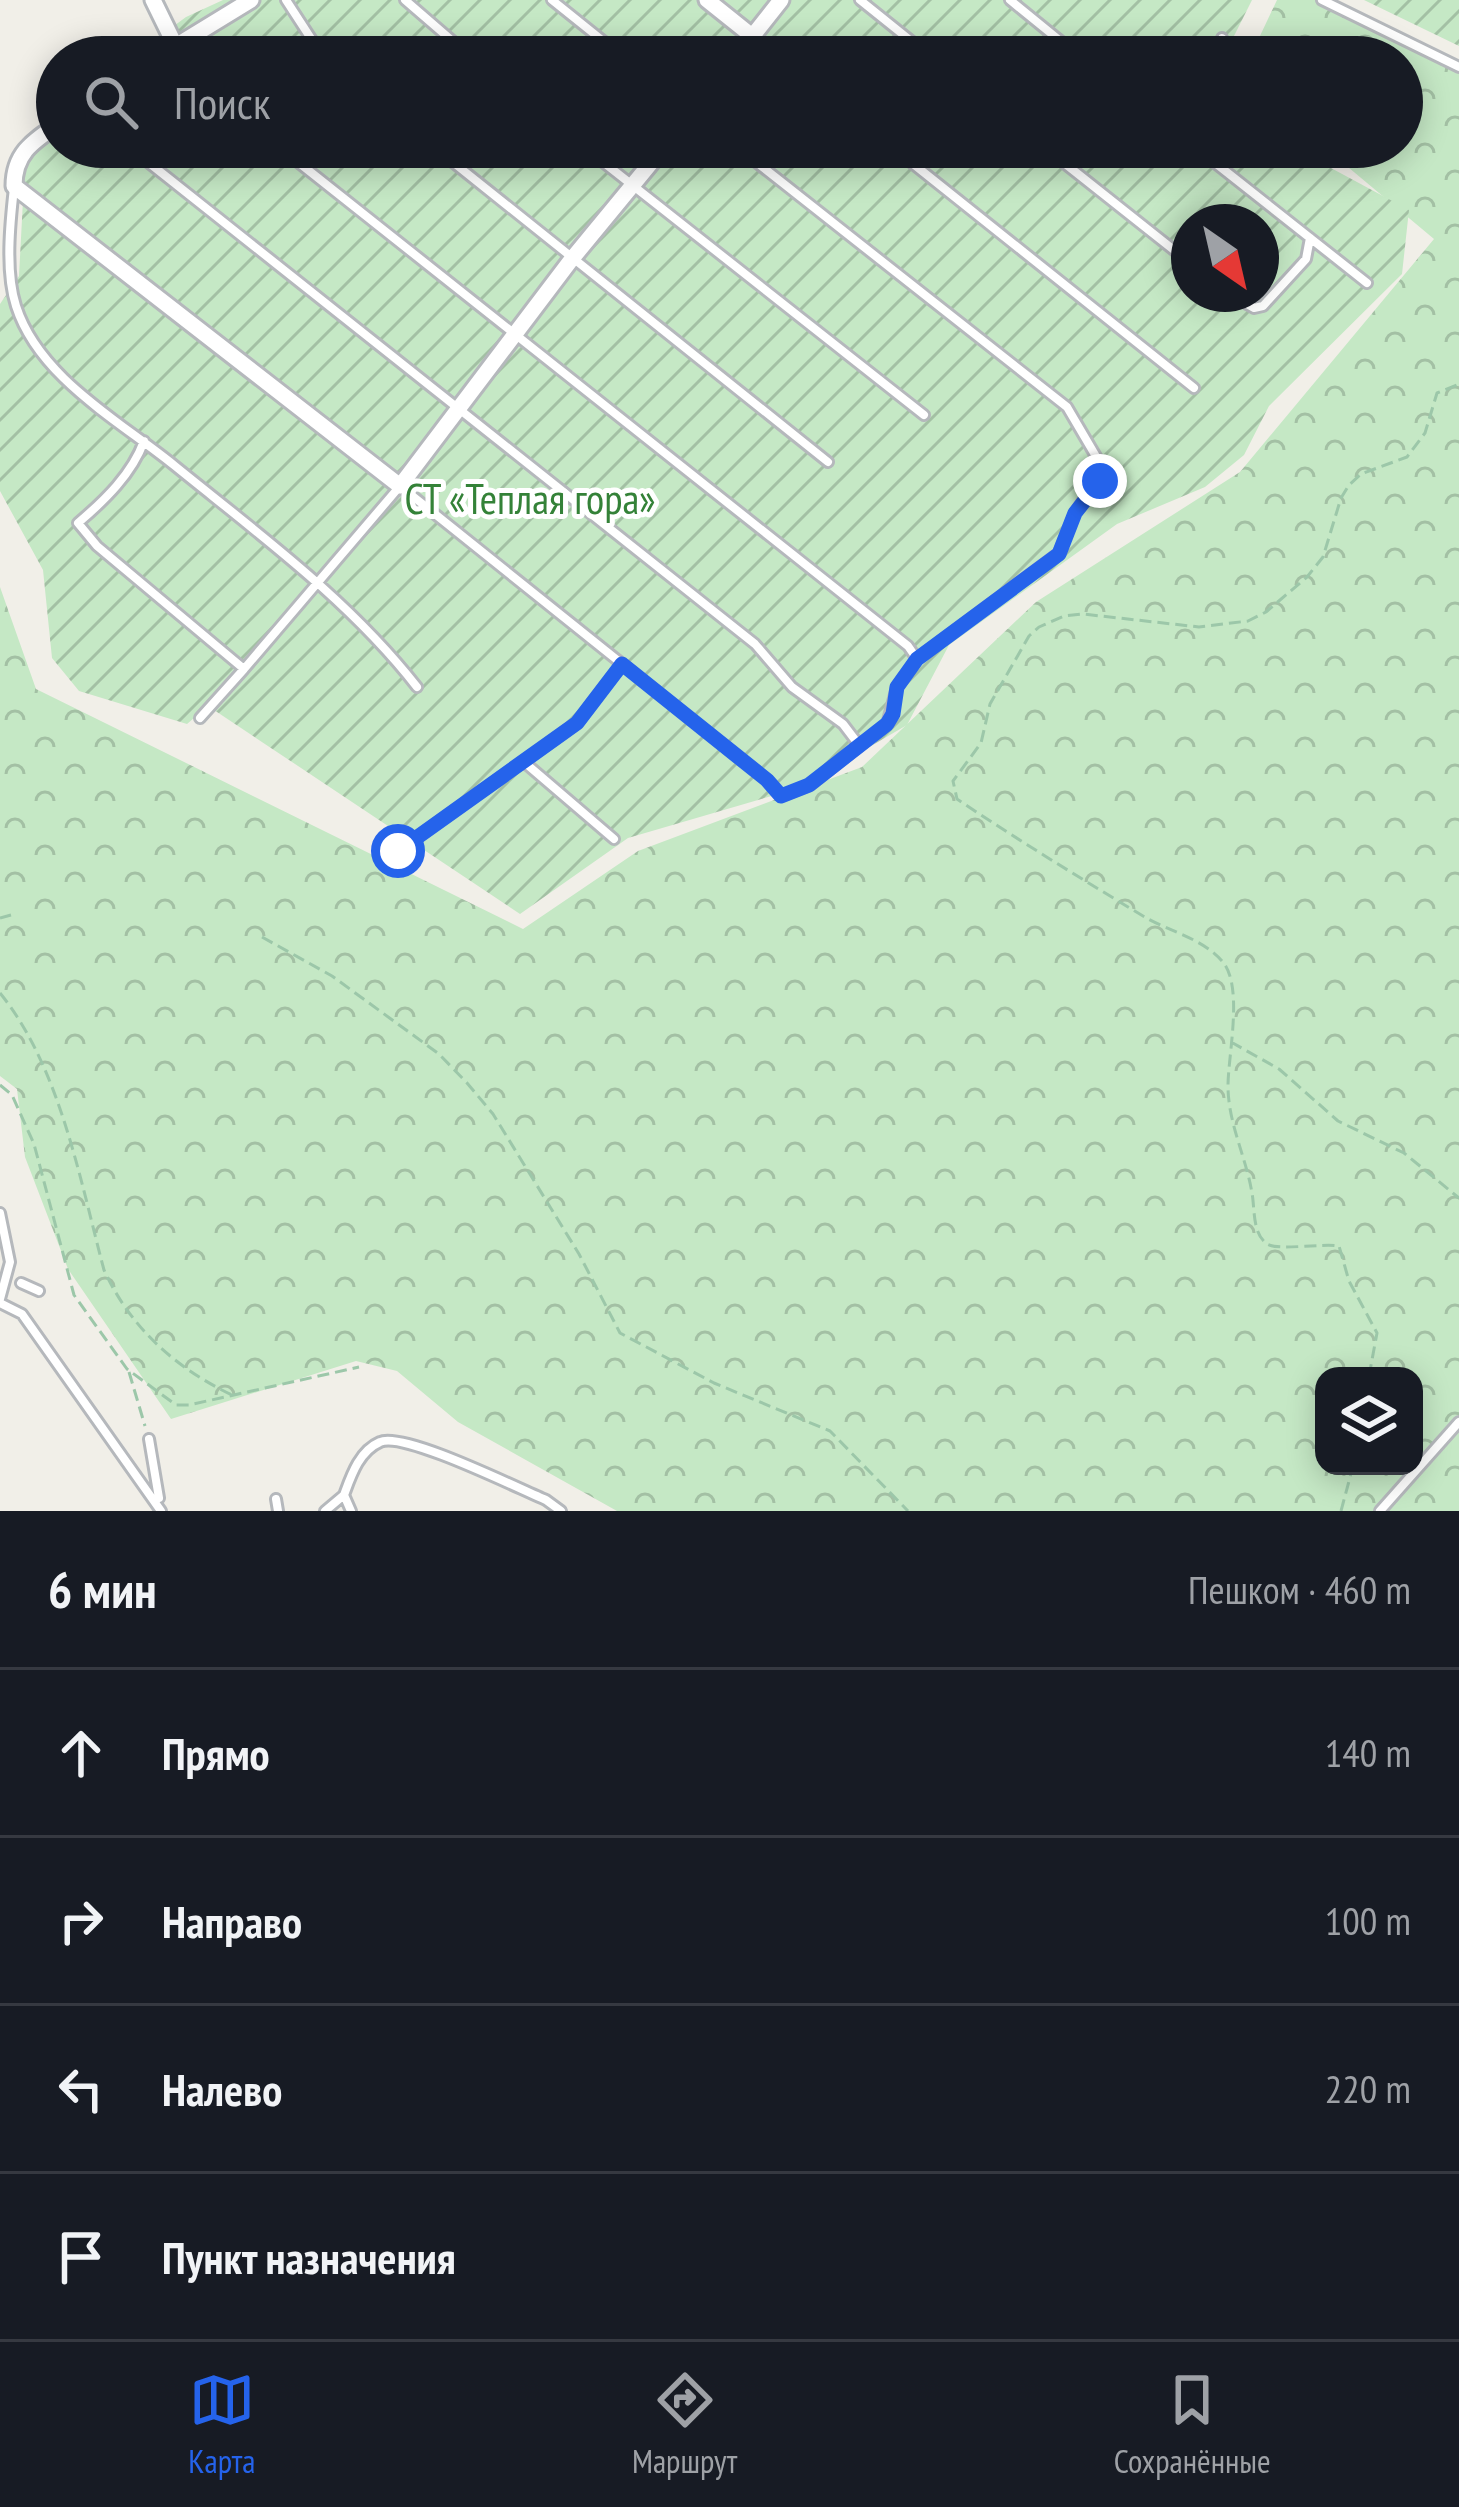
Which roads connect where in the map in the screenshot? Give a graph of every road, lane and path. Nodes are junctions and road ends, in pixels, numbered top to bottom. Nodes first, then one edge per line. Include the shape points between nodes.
1 (153, 0) edge
2 (251, 0) edge
3 (286, 0) edge
4 (406, 0) edge
5 (552, 0) edge
6 (707, 0) edge
7 (781, 0) edge
8 (860, 0) edge
9 (1010, 0) edge
10 (1322, 0) edge
11 (171, 36) edge
12 (200, 36) edge
13 (309, 36) edge
14 (447, 36) edge
15 (597, 36) edge
16 (752, 36) joint
17 (905, 36) edge
18 (1054, 36) edge
19 (1396, 36) edge
20 (1423, 49) edge
21 (1459, 67) edge
22 (36, 139) edge
23 (155, 168) edge
24 (306, 168) edge
25 (460, 168) edge
26 (611, 168) edge
27 (646, 168) edge
28 (764, 168) edge
29 (918, 168) edge
30 (1070, 168) edge
31 (1222, 168) edge
32 (632, 185) junction
33 (14, 186) junction
34 (1310, 238) junction
35 (1171, 248) edge
36 (572, 260) junction
37 (1367, 284) dead end
38 (1279, 289) edge
39 (516, 332) junction
40 (1459, 384) edge
41 (1194, 388) dead end
42 (458, 410) junction
43 (924, 416) dead end
44 (144, 441) junction
45 (828, 462) dead end
46 (400, 486) junction
47 (318, 584) junction
48 (917, 659) junction
49 (622, 664) junction
50 (244, 669) junction
51 (418, 687) dead end
52 (200, 718) dead end
53 (860, 746) junction
54 (524, 762) junction
55 (614, 839) dead end
56 (398, 851) dead end
57 (11, 915) dead end
58 (0, 918) edge
59 (262, 937) dead end
60 (0, 993) edge
61 (1231, 1042) junction
62 (0, 1085) edge
63 (1459, 1198) edge
64 (0, 1214) edge
65 (21, 1283) dead end
66 (39, 1291) dead end
67 (0, 1301) edge
68 (359, 1367) dead end
69 (1371, 1367) edge
70 (128, 1370) junction
71 (234, 1396) junction
72 (1459, 1422) edge
73 (148, 1439) joint
74 (1351, 1475) edge
75 (344, 1495) junction
76 (276, 1499) dead end
77 (161, 1508) edge
78 (554, 1509) edge
79 (278, 1511) edge
80 (325, 1511) edge
81 (351, 1511) edge
82 (908, 1511) edge
83 (1341, 1511) edge
84 (1380, 1511) edge

1 - 11 street
2 - 12 street
3 - 13 lane
4 - 14 lane
5 - 15 lane
6 - 16 street
7 - 16 street
8 - 17 lane
9 - 18 lane
10 - 19 lane
20 - 21 lane
22 - 33 street via 19,157
23 - 42 lane
24 - 39 lane
25 - 36 lane
26 - 32 lane
27 - 32 street
28 - 48 lane via 1067,407 1105,470 1059,554
29 - 41 lane
30 - 35 lane
31 - 34 lane
32 - 36 street
32 - 43 lane
33 - 44 lane via 12,286 28,331 78,389
33 - 46 street
34 - 37 lane
34 - 38 lane via 1306,259
36 - 39 street
36 - 45 lane
39 - 42 street
39 - 48 lane
40 - 61 path via 1437,394 1425,434 1406,457 1349,485 1323,557 1266,612 1199,627 1083,614 1039,627 990,704 981,743 952,781 957,800 1029,848 1225,962
42 - 46 street
42 - 53 lane via 754,644
44 - 47 lane
44 - 50 lane via 137,460 78,523
46 - 47 lane
46 - 49 lane
47 - 50 lane
47 - 51 lane
48 - 53 lane via 897,687 887,724
49 - 53 lane via 781,796
49 - 54 lane via 577,723
50 - 52 lane
54 - 55 lane
54 - 56 lane
57 - 58 path
59 - 82 path via 332,976 467,1083 579,1254 620,1333 830,1431
60 - 71 path via 58,1103 114,1293 172,1360
61 - 63 path
61 - 69 path via 1228,1091 1257,1231 1275,1247 1339,1246 1377,1333
62 - 70 path via 34,1144 74,1295
64 - 67 lane via 10,1262
65 - 66 lane
67 - 77 lane via 22,1314
68 - 71 path
70 - 71 path via 176,1405
70 - 73 path
72 - 84 lane
73 - 77 lane
74 - 83 path
75 - 78 lane via 368,1451 390,1440 418,1445
75 - 80 lane
75 - 81 lane
76 - 79 lane

